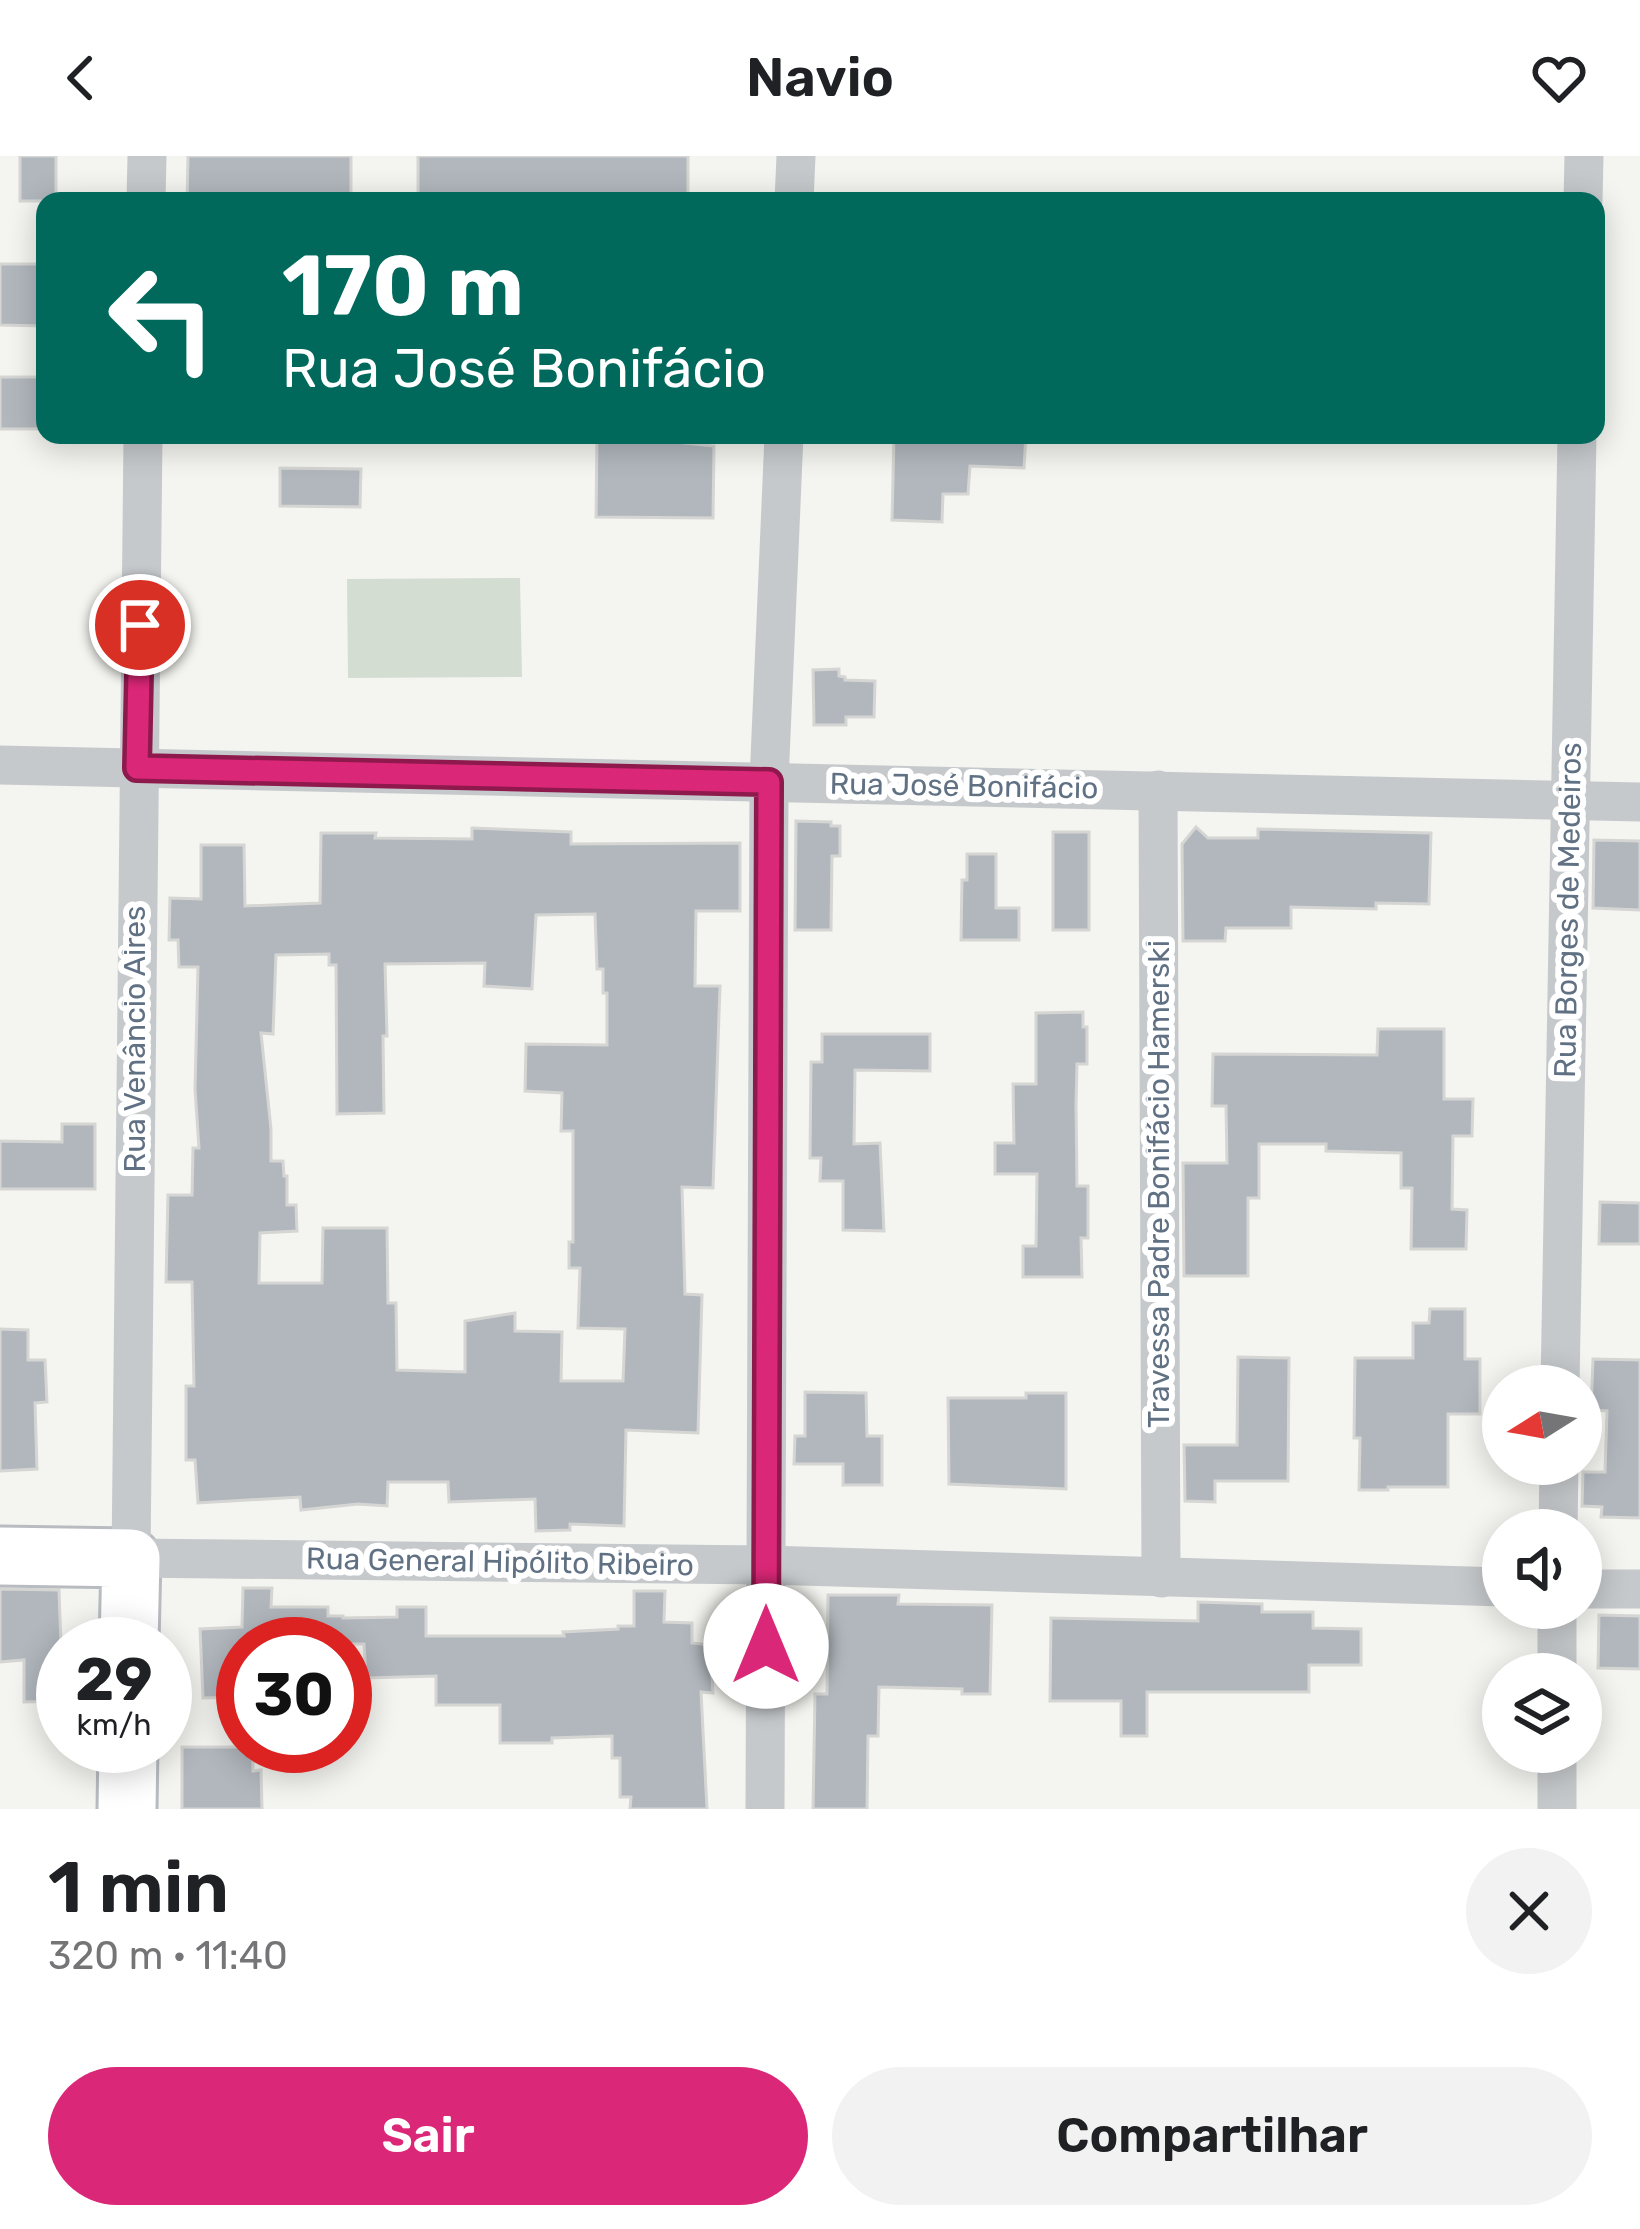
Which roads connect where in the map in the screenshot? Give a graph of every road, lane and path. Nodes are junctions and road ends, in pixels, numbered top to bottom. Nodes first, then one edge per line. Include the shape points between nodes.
1 (147, 156) edge
2 (796, 156) edge
3 (1584, 156) edge
4 (146, 192) edge
5 (794, 192) edge
6 (1583, 192) edge
7 (142, 444) edge
8 (784, 444) edge
9 (1577, 444) edge
10 (0, 765) edge
11 (137, 768) junction
12 (769, 782) junction
13 (1158, 790) junction
14 (1569, 801) junction
15 (1640, 802) edge
16 (1560, 1365) edge
17 (0, 1556) edge
18 (130, 1558) junction
19 (767, 1565) junction
20 (1160, 1578) junction
21 (1482, 1586) edge
22 (1602, 1589) edge
23 (1640, 1589) edge
24 (129, 1617) edge
25 (128, 1773) edge
26 (1557, 1773) edge
27 (127, 1809) edge
28 (765, 1809) edge
29 (1557, 1809) edge

1 - 4 street
2 - 5 street
3 - 6 street
7 - 11 street, Rua Venâncio Aires
8 - 12 street
9 - 14 street, Rua Borges de Medeiros
10 - 11 street, Rua José Bonifácio
11 - 12 street, Rua José Bonifácio
11 - 18 street, Rua Venâncio Aires
12 - 13 street, Rua José Bonifácio
12 - 19 street
13 - 14 street, Rua José Bonifácio
13 - 20 street, Travessa Padre Bonifácio Hamerski
14 - 15 street, Rua José Bonifácio
14 - 16 street, Rua Borges de Medeiros
17 - 18 street, Rua General Hipólito Ribeiro
18 - 19 street, Rua General Hipólito Ribeiro
18 - 24 street, Rua Venâncio Aires
19 - 20 street, Rua General Hipólito Ribeiro
19 - 28 street
20 - 21 street, Rua General Hipólito Ribeiro
22 - 23 street
25 - 27 street
26 - 29 street

